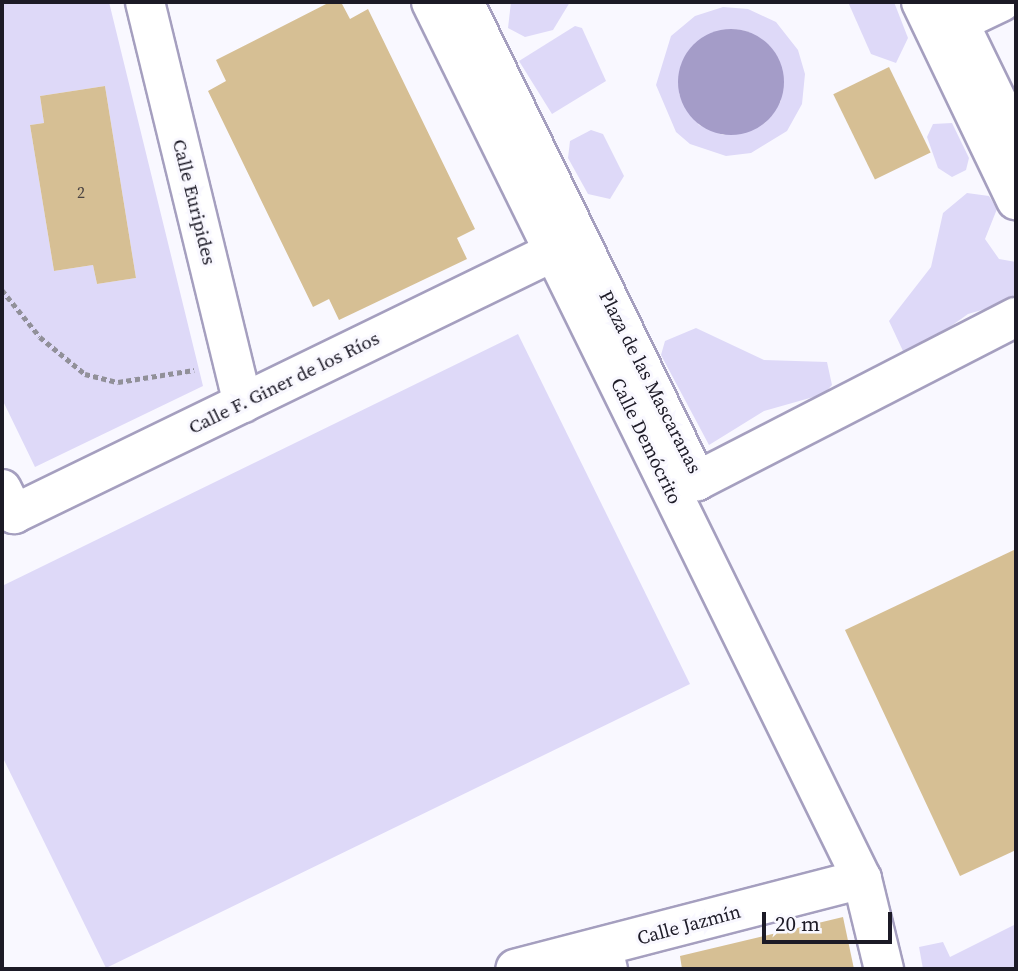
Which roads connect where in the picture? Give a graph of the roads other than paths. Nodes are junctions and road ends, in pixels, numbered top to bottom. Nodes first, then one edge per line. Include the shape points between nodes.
1 (145, 2) edge
2 (431, 2) edge
3 (464, 2) edge
4 (921, 2) edge
5 (1001, 2) edge
6 (954, 12) edge
7 (1016, 139) edge
8 (1016, 200) edge
9 (553, 252) junction
10 (1016, 317) edge
11 (243, 403) junction
12 (8, 502) edge
13 (862, 879) junction
14 (606, 959) edge
15 (515, 969) edge
16 (884, 969) edge

1 - 11 street, Calle Euripides
2 - 9 street, Calle Demócrito
3 - 10 street, Plaza de las Mascaranas via 697,481
4 - 8 street
5 - 6 street
6 - 7 street
9 - 11 street, Calle F. Giner de los Ríos
9 - 13 street, Calle Demócrito
11 - 12 street, Calle F. Giner de los Ríos
13 - 14 street, Calle Jazmín
13 - 16 street, Calle Demócrito
14 - 15 street, Calle Jazmín

